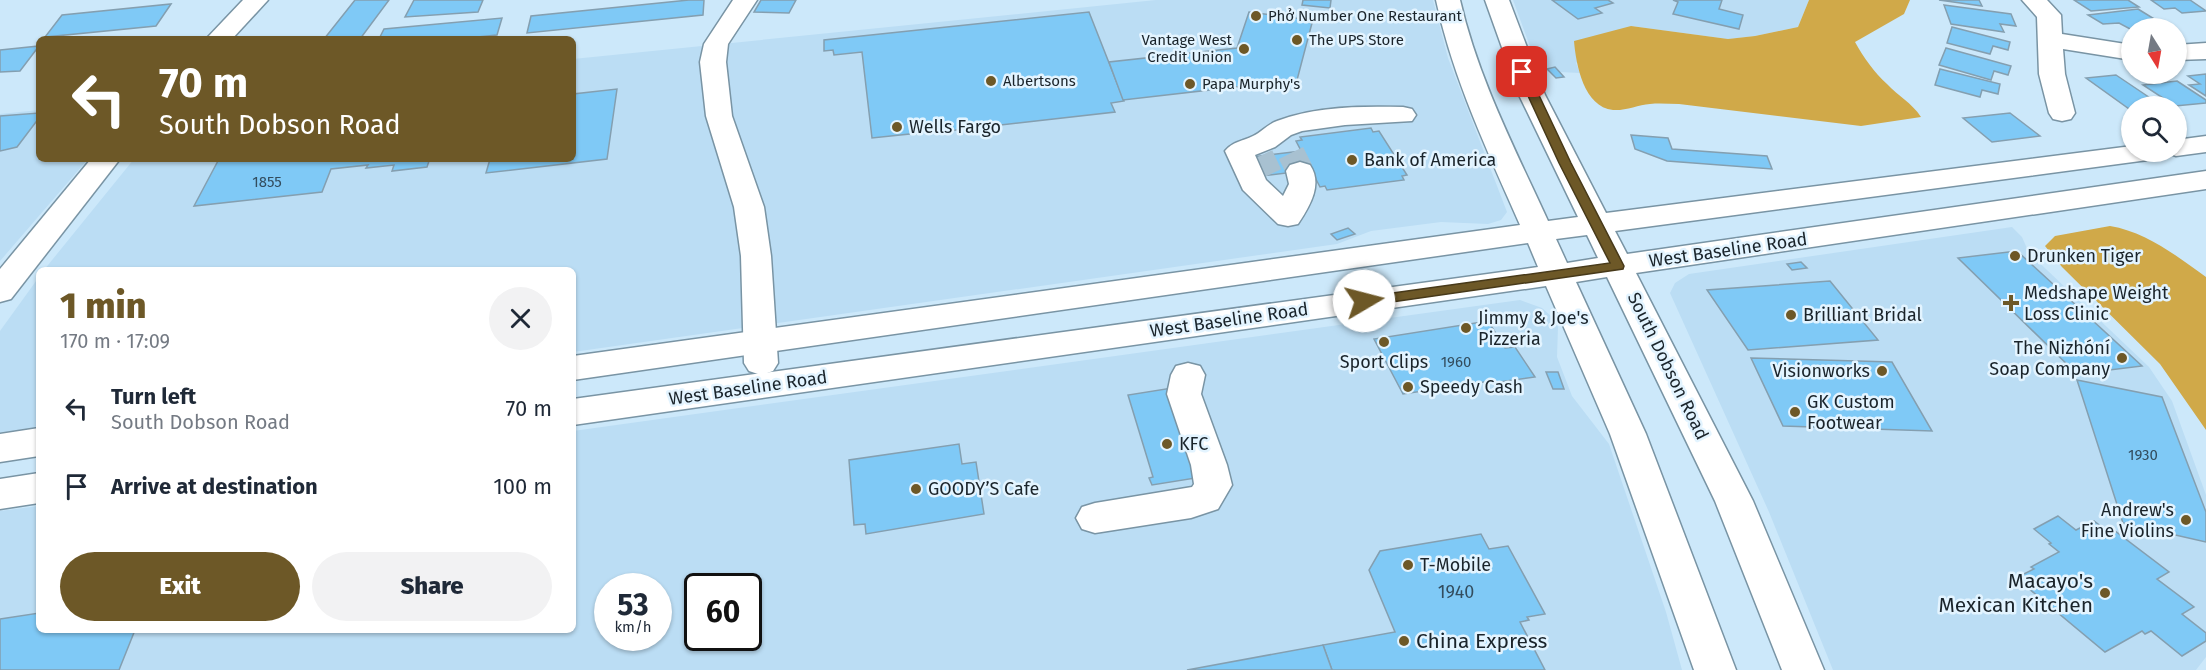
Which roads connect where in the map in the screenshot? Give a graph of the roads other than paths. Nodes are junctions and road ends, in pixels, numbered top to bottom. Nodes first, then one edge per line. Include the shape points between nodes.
1 (256, 0) edge
2 (745, 0) edge
3 (1448, 0) edge
4 (1497, 0) edge
5 (2034, 0) edge
6 (221, 36) edge
7 (2051, 40) junction
8 (2121, 51) edge
9 (2206, 51) edge
10 (2187, 52) edge
11 (2062, 113) dead end
12 (1403, 115) dead end
13 (2206, 144) edge
14 (2187, 147) edge
15 (1276, 155) junction
16 (2121, 156) edge
17 (104, 162) edge
18 (2206, 180) edge
19 (1597, 224) junction
20 (1538, 232) junction
21 (1618, 266) junction
22 (1556, 274) junction
23 (0, 291) edge
24 (760, 353) junction
25 (576, 368) edge
26 (1188, 375) dead end
27 (576, 412) edge
28 (36, 442) edge
29 (0, 448) edge
30 (36, 488) edge
31 (0, 494) edge
32 (1095, 518) dead end
33 (1715, 670) edge
34 (1803, 670) edge

1 - 6 main road
2 - 24 main road via 716,44 713,62 719,116 749,207 756,256
3 - 20 main road via 1481,106
4 - 19 main road, South Dobson Road via 1532,95
5 - 7 main road via 2049,15
7 - 8 main road
7 - 11 main road via 2052,74
9 - 10 main road
12 - 15 main road via 1301,123
13 - 14 main road
15 - 15 main road via 1280,205 1288,217 1253,184 1239,151
16 - 19 main road
17 - 23 main road
18 - 21 main road, West Baseline Road
19 - 20 main road
19 - 21 main road, South Dobson Road
20 - 22 main road
20 - 24 main road
21 - 22 main road, West Baseline Road
21 - 34 main road, South Dobson Road via 1734,501
22 - 27 main road, West Baseline Road
22 - 33 main road via 1628,434
24 - 25 main road
26 - 32 main road via 1184,394 1213,485 1205,498
28 - 29 main road
30 - 31 main road

